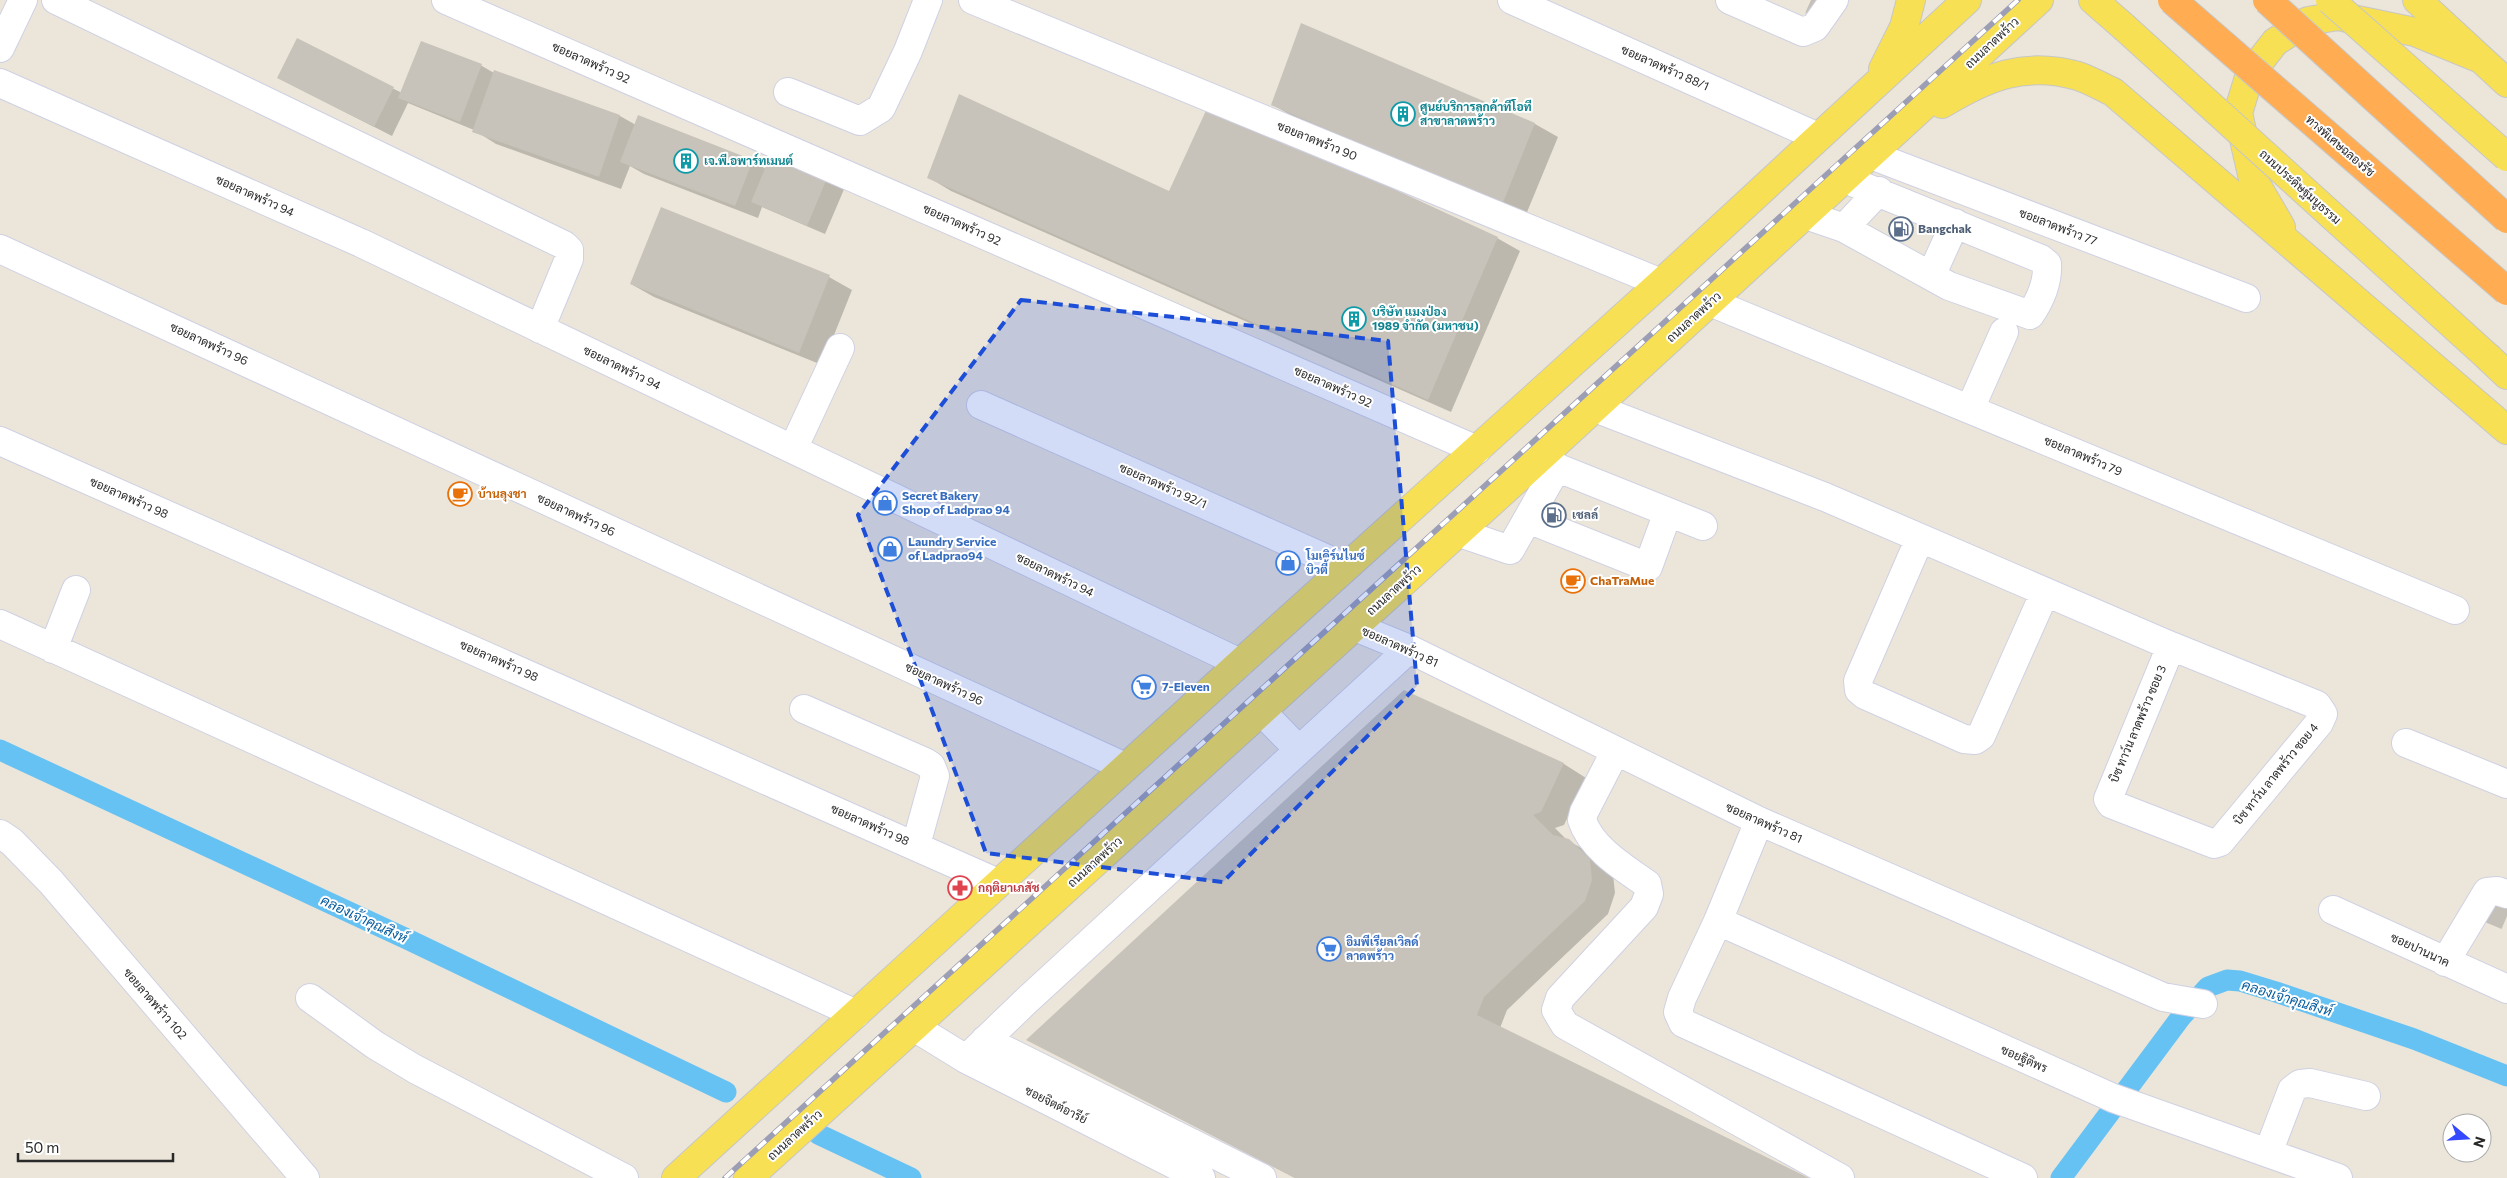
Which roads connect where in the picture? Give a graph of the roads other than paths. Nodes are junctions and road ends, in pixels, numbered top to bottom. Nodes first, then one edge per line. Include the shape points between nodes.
1 (23, 0) edge
2 (56, 0) edge
3 (446, 0) edge
4 (928, 0) edge
5 (973, 0) edge
6 (1512, 0) edge
7 (1730, 0) edge
8 (1834, 0) edge
9 (1911, 0) edge
10 (1967, 0) edge
11 (2039, 0) edge
12 (2093, 0) edge
13 (2172, 0) edge
14 (2267, 0) edge
15 (2330, 0) edge
16 (2417, 0) edge
17 (0, 48) edge
18 (2476, 57) junction
19 (0, 83) edge
20 (2507, 83) edge
21 (1874, 86) junction
22 (788, 92) dead end
23 (1898, 130) junction
24 (1818, 137) junction
25 (1871, 155) junction
26 (2507, 157) edge
27 (1845, 179) junction
28 (1879, 191) junction
29 (1806, 215) junction
30 (2507, 219) edge
31 (1955, 223) junction
32 (1844, 228) junction
33 (2290, 244) junction
34 (0, 249) edge
35 (1931, 276) junction
36 (1661, 283) junction
37 (2507, 291) edge
38 (2246, 298) dead end
39 (1710, 302) junction
40 (540, 329) junction
41 (2004, 332) dead end
42 (840, 348) dead end
43 (2498, 367) edge
44 (981, 405) dead end
45 (1595, 408) junction
46 (1970, 409) junction
47 (2507, 430) edge
48 (0, 441) edge
49 (793, 450) junction
50 (1477, 450) junction
51 (1547, 464) junction
52 (1668, 512) junction
53 (1528, 518) junction
54 (1703, 526) dead end
55 (1458, 532) junction
56 (1920, 538) junction
57 (1345, 568) junction
58 (76, 590) dead end
59 (2045, 592) junction
60 (2454, 610) dead end
61 (0, 624) edge
62 (1353, 626) junction
63 (2171, 646) junction
64 (53, 649) junction
65 (1409, 649) junction
66 (1240, 663) junction
67 (804, 709) dead end
68 (1261, 711) junction
69 (2406, 743) dead end
70 (1299, 750) junction
71 (1615, 752) junction
72 (1126, 767) junction
73 (2507, 784) edge
74 (1759, 822) junction
75 (0, 834) edge
76 (2220, 842) joint
77 (916, 845) junction
78 (998, 883) junction
79 (2507, 894) tunnel mouth
80 (2334, 910) dead end
81 (1718, 921) junction
82 (2445, 962) junction
83 (2507, 989) edge
84 (310, 998) dead end
85 (2193, 1003) dead end
86 (856, 1014) junction
87 (914, 1027) junction
88 (985, 1040) junction
89 (966, 1059) junction
90 (2366, 1096) dead end
91 (2268, 1153) junction
92 (305, 1178) edge
93 (624, 1178) edge
94 (676, 1178) edge
95 (748, 1178) edge
96 (1200, 1178) edge
97 (1262, 1178) edge
98 (1840, 1178) edge
99 (2023, 1178) edge
100 (2338, 1178) edge

1 - 17 street
2 - 40 street via 564,245 569,250 569,259
3 - 50 street, ซอยลาดพร้าว 92
4 - 22 street via 881,108 870,116 860,121
5 - 36 street, ซอยลาดพร้าว 90
6 - 24 street, ซอยลาดพร้าว 88/1
7 - 8 street via 1803,32 1815,27
9 - 21 main road via 1898,40
10 - 21 main road
11 - 23 main road, ถนนลาดพร้าว
12 - 43 main road, ถนนประดิษฐ์มนูธรรม, bridge
13 - 37 highway, ทางพิเศษฉลองรัช, bridge
14 - 30 highway, bridge
15 - 26 main road, bridge
16 - 18 main road
18 - 20 main road
18 - 33 main road via 2415,32 2338,16 2308,21 2275,42 2250,74 2238,113 2253,179
19 - 40 street, ซอยลาดพร้าว 94 via 361,243
21 - 24 main road
23 - 25 main road, ถนนลาดพร้าว
23 - 33 main road via 1966,89 2010,71 2038,70 2078,76 2113,92
24 - 36 main road
25 - 27 main road, ถนนลาดพร้าว
25 - 38 street, ซอยลาดพร้าว 77
27 - 28 street
27 - 29 main road, ถนนลาดพร้าว
28 - 31 street
28 - 32 street
29 - 32 street
29 - 39 main road, ถนนลาดพร้าว
31 - 35 street
31 - 35 street via 2047,264 2048,277 2038,303 2030,315 1949,286
32 - 35 street
33 - 47 main road
34 - 72 street, ซอยลาดพร้าว 96
36 - 50 main road
39 - 45 main road, ถนนลาดพร้าว
39 - 46 street, ซอยลาดพร้าว 79
40 - 49 street, ซอยลาดพร้าว 94
41 - 46 street
42 - 49 street
44 - 57 street, ซอยลาดพร้าว 92/1
45 - 51 main road, ถนนลาดพร้าว
45 - 56 street via 1825,497
46 - 60 street, ซอยลาดพร้าว 79
48 - 77 street, ซอยลาดพร้าว 98
49 - 66 street, ซอยลาดพร้าว 94
50 - 57 main road
51 - 52 street
51 - 53 street
51 - 55 main road, ถนนลาดพร้าว
52 - 53 street via 1648,567
52 - 54 street
53 - 55 street via 1510,550
55 - 62 main road, ถนนลาดพร้าว
56 - 59 street
56 - 59 street via 1858,681 1859,690 1964,739 1975,740 1981,736
57 - 66 main road
58 - 64 street
59 - 63 street
61 - 64 street
62 - 65 street, ซอยลาดพร้าว 81
62 - 68 main road, ถนนลาดพร้าว
63 - 76 street, บิซ ทาว์น ลาดพร้าว ซอย 3 via 2108,799 2111,804 2204,842
63 - 76 street, บิซ ทาว์น ลาดพร้าว ซอย 4 via 2317,705 2323,714 2319,723
64 - 86 street
65 - 70 street
65 - 71 street, ซอยลาดพร้าว 81
66 - 72 main road
67 - 77 street via 931,766 934,776
68 - 70 street
68 - 87 main road, ถนนลาดพร้าว
69 - 73 street
70 - 88 street
71 - 74 street, ซอยลาดพร้าว 81
71 - 98 street via 1582,820 1613,860 1647,884 1649,894 1644,907 1560,998 1556,1010 1565,1024
72 - 78 main road
74 - 81 street
74 - 85 street, ซอยลาดพร้าว 81 via 2047,949 2163,997
75 - 92 street, ซอยลาดพร้าว 102 via 51,882
77 - 78 street, ซอยลาดพร้าว 98
78 - 86 main road
79 - 82 street via 2488,892
80 - 82 street, ซอยปานนาค
81 - 91 street, ซอยฐิติพร via 2121,1102
81 - 99 street via 1682,998 1678,1012 1683,1023
82 - 83 street, ซอยปานนาค
84 - 93 street via 375,1045 415,1069
86 - 94 main road
87 - 89 street, ซอยจิตต์อารีย์
87 - 95 main road, ถนนลาดพร้าว
88 - 89 street
88 - 97 street
89 - 96 street, ซอยจิตต์อารีย์
90 - 91 street via 2310,1083 2300,1084 2292,1090
91 - 100 street, ซอยฐิติพร

